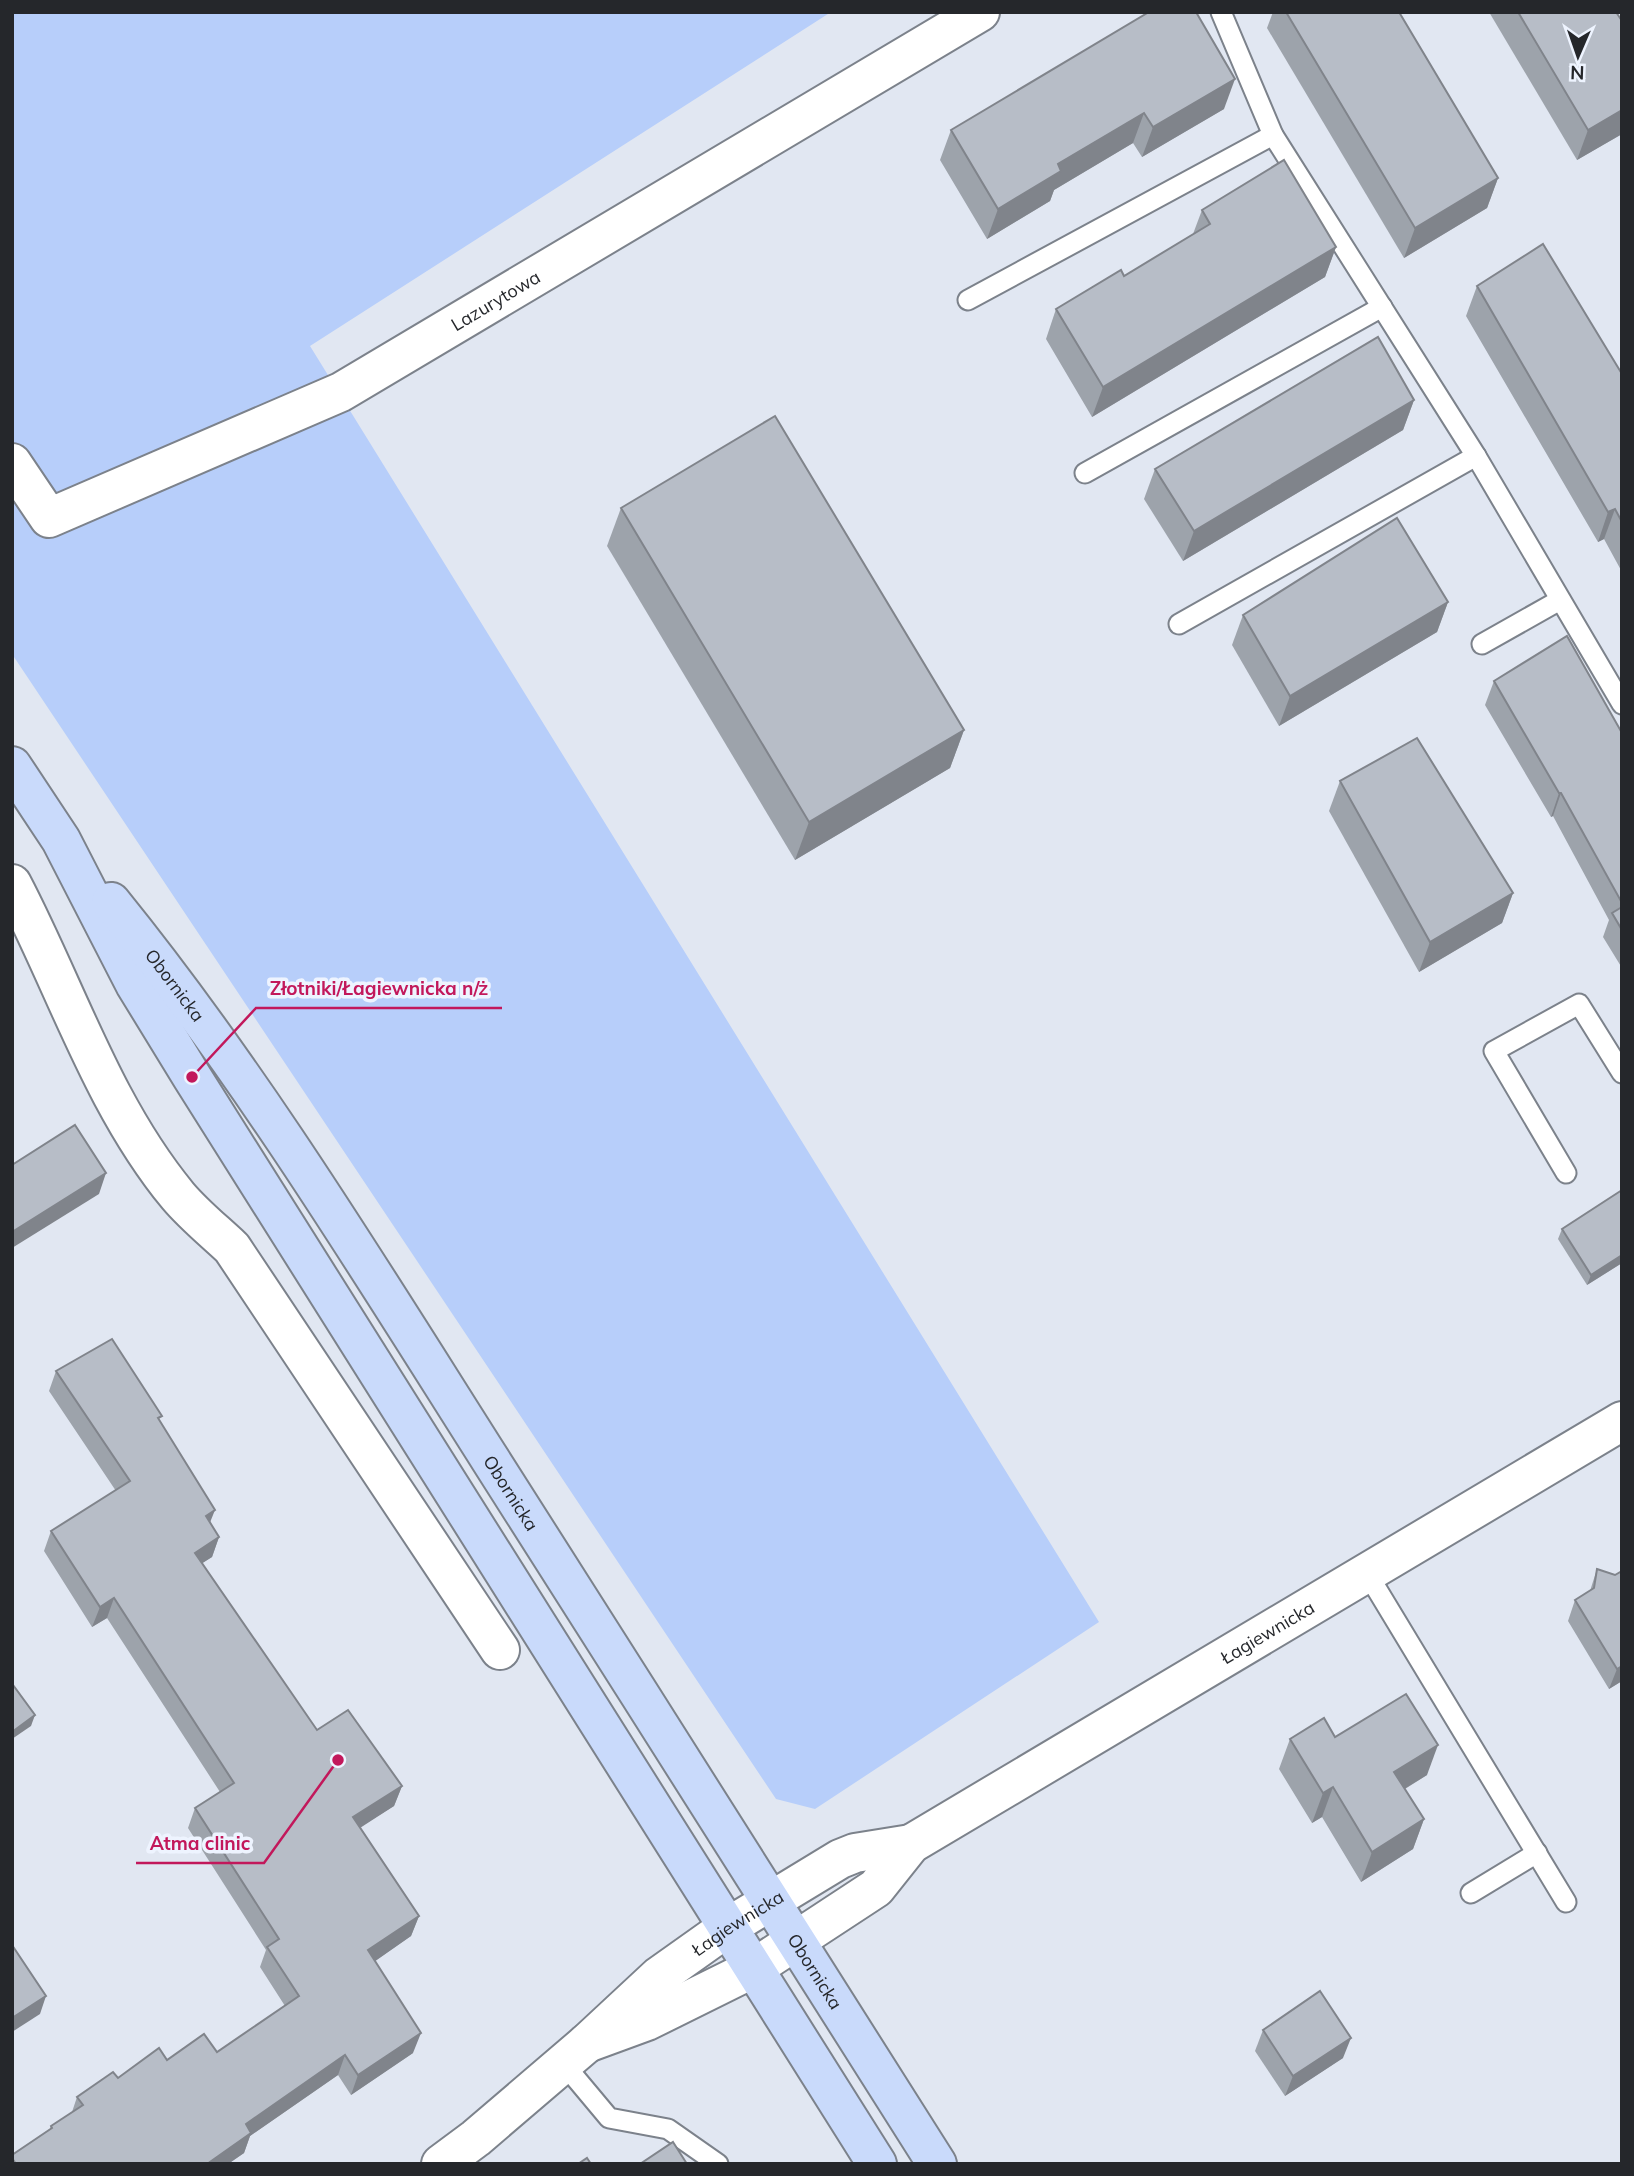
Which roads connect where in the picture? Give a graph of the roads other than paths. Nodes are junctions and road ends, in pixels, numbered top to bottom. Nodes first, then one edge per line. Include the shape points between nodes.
1 (980, 12) edge
2 (1221, 12) edge
3 (1273, 135) junction
4 (968, 300) dead end
5 (1381, 307) junction
6 (1476, 456) junction
7 (12, 463) edge
8 (1085, 473) dead end
9 (1560, 600) junction
10 (1179, 624) dead end
11 (1482, 644) dead end
12 (1622, 704) edge
13 (12, 766) edge
14 (61, 840) junction
15 (12, 884) edge
16 (1622, 1073) edge
17 (1566, 1173) dead end
18 (1622, 1421) edge
19 (1367, 1573) junction
20 (500, 1650) dead end
21 (911, 1844) junction
22 (1537, 1853) junction
23 (1471, 1893) dead end
24 (771, 1900) junction
25 (1566, 1902) dead end
26 (728, 1927) junction
27 (796, 1941) junction
28 (754, 1968) junction
29 (575, 2053) junction
30 (446, 2162) edge
31 (718, 2164) edge
32 (877, 2164) edge
33 (937, 2164) edge

1 - 7 street, Lazurytowa via 341,392 49,518
2 - 3 lane
3 - 4 lane
3 - 5 lane
5 - 6 lane
5 - 8 lane
6 - 9 lane
6 - 10 lane
9 - 11 lane
9 - 12 lane
13 - 14 main road, Obornicka
14 - 24 main road, Obornicka via 166,970 282,1137
14 - 26 main road, Obornicka via 135,984 184,1065
15 - 20 street via 82,1037 138,1140 179,1197 232,1248
16 - 17 lane via 1579,1004 1494,1051
18 - 19 street, Łagiewnicka
19 - 21 street, Łagiewnicka
19 - 22 lane
21 - 24 street, Łagiewnicka via 855,1853
21 - 27 street, Łagiewnicka via 876,1888
22 - 23 lane
22 - 25 lane
24 - 26 street, Łagiewnicka
24 - 27 main road, Obornicka
26 - 28 main road, Obornicka
26 - 29 street, Łagiewnicka via 659,1976
27 - 28 street, Łagiewnicka
27 - 33 main road, Obornicka
28 - 29 street, Łagiewnicka
28 - 32 main road, Obornicka
29 - 30 street, Łagiewnicka
29 - 31 lane via 609,2118 668,2129

